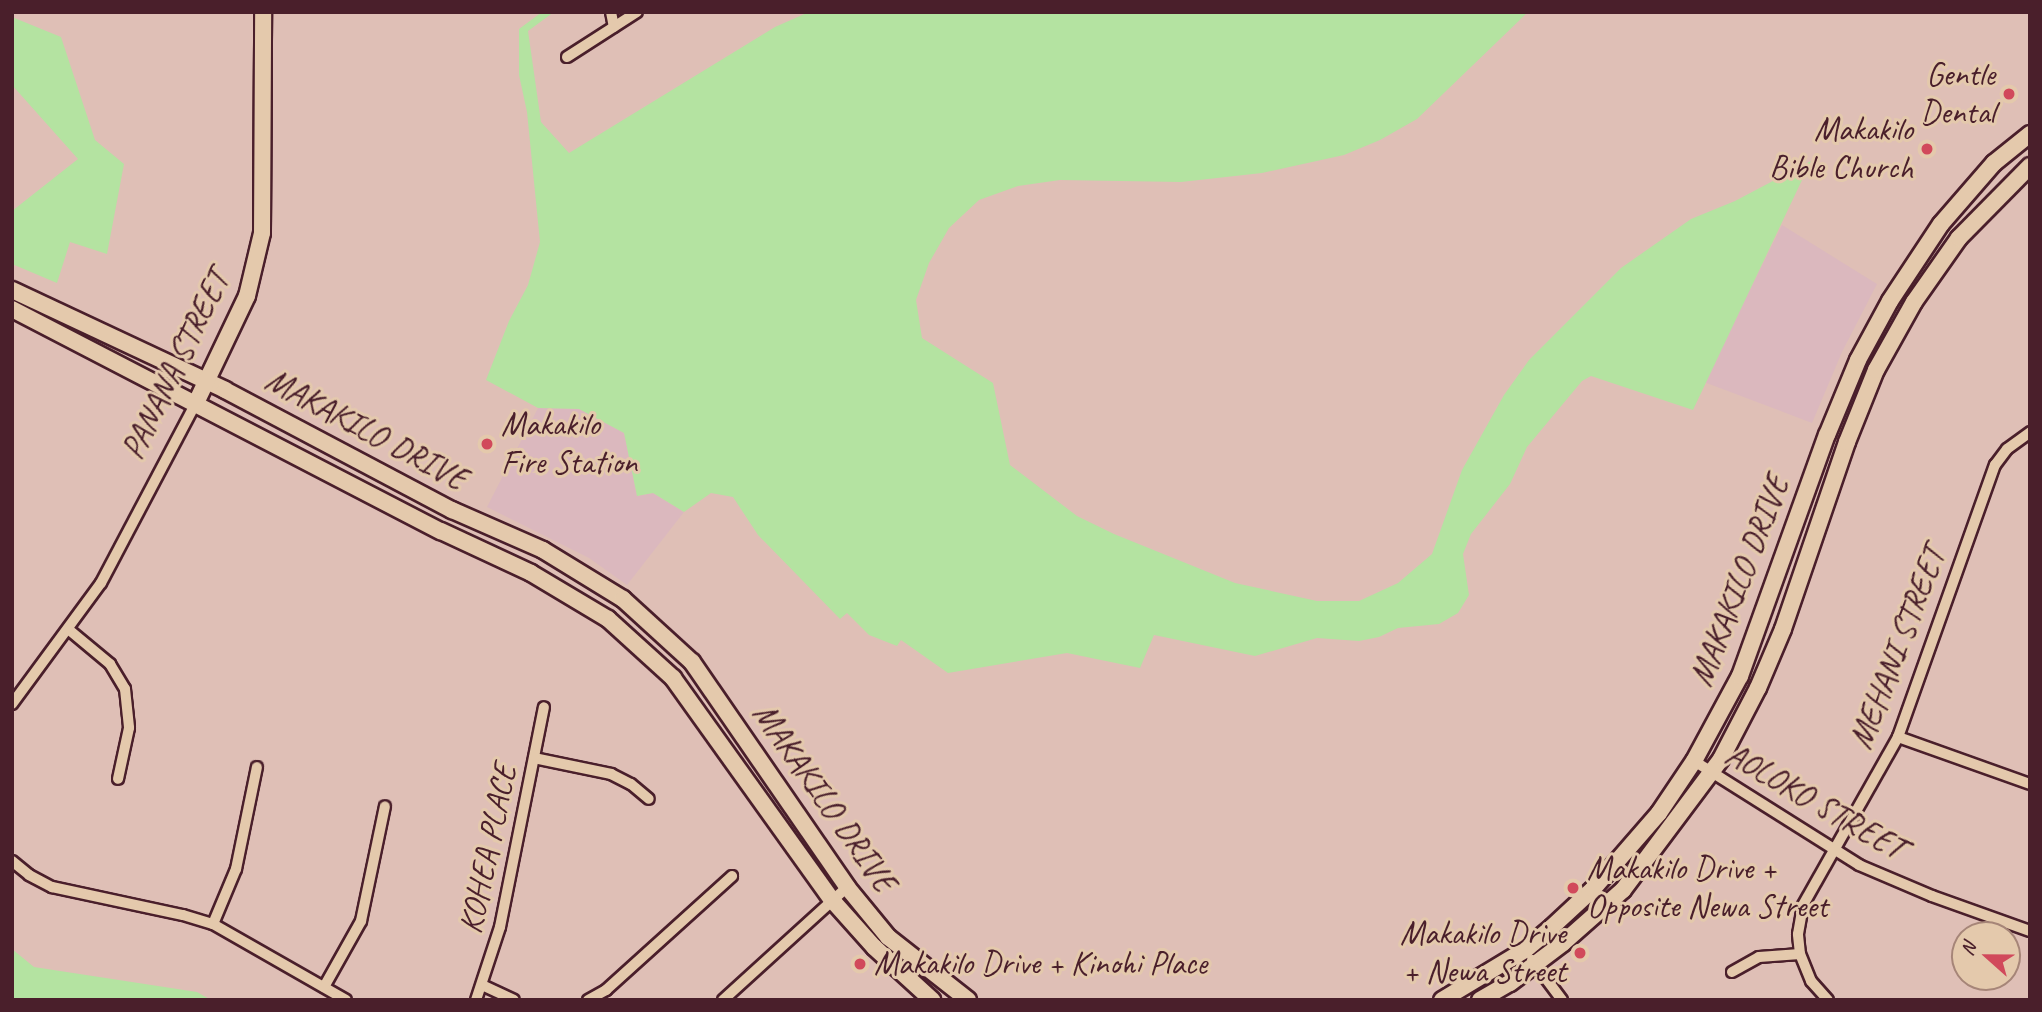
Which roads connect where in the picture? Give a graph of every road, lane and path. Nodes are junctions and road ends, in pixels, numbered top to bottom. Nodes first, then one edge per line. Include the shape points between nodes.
1 (263, 12) edge
2 (611, 12) edge
3 (637, 12) edge
4 (614, 27) junction
5 (567, 57) dead end
6 (2030, 134) edge
7 (2030, 166) edge
8 (12, 290) edge
9 (12, 309) edge
10 (207, 381) junction
11 (195, 405) junction
12 (2030, 432) edge
13 (452, 510) junction
14 (441, 531) junction
15 (68, 629) junction
16 (12, 704) edge
17 (544, 707) dead end
18 (1898, 737) junction
19 (534, 758) junction
20 (1694, 761) junction
21 (257, 767) dead end
22 (1711, 772) junction
23 (118, 779) dead end
24 (2030, 784) edge
25 (649, 799) dead end
26 (385, 806) dead end
27 (1834, 852) junction
28 (12, 861) edge
29 (732, 876) dead end
30 (847, 887) junction
31 (832, 900) junction
32 (213, 924) junction
33 (2030, 931) edge
34 (1525, 950) junction
35 (1800, 954) junction
36 (1535, 964) junction
37 (1732, 972) dead end
38 (482, 985) junction
39 (324, 987) junction
40 (346, 1000) edge
41 (476, 1000) edge
42 (514, 1000) edge
43 (587, 1000) edge
44 (723, 1000) edge
45 (932, 1000) edge
46 (968, 1000) edge
47 (1442, 1000) edge
48 (1480, 1000) edge
49 (1562, 1000) edge
50 (1828, 1000) edge

1 - 10 main road, PANANA STREET via 262,233 247,296
2 - 4 street
3 - 4 street
4 - 5 street
6 - 20 main road, MAKAKILO DRIVE via 1994,163 1941,224 1858,360 1740,677
7 - 22 main road, MAKAKILO DRIVE via 1959,238 1914,302 1876,370 1778,641 1758,688
8 - 10 main road, MAKAKILO DRIVE
9 - 11 main road, MAKAKILO DRIVE
10 - 11 main road, PANANA STREET
10 - 13 main road, MAKAKILO DRIVE
11 - 14 main road, MAKAKILO DRIVE
11 - 15 street, PANANA STREET via 101,583
12 - 18 street, MEHANI STREET via 2007,449 1991,474
13 - 14 main road
13 - 30 main road, MAKAKILO DRIVE via 584,573 659,629 692,662
14 - 31 main road, MAKAKILO DRIVE via 571,594 642,647 673,678
15 - 16 street, PANANA STREET
15 - 23 street via 110,664 125,689 129,728
17 - 19 street, KOHEA PLACE
18 - 24 street
18 - 27 street, MEHANI STREET
19 - 25 street via 611,774
19 - 38 street, KOHEA PLACE via 500,927
20 - 22 street, AOLOKO STREET
20 - 34 main road, MAKAKILO DRIVE via 1659,813 1611,870
21 - 32 street via 236,869
22 - 27 street, AOLOKO STREET
22 - 36 main road, MAKAKILO DRIVE via 1623,890
26 - 39 street via 361,921
27 - 33 street, AOLOKO STREET via 1932,896
27 - 35 street, MEHANI STREET via 1803,905
28 - 32 street via 52,887
29 - 43 street via 606,990
30 - 31 street
30 - 46 main road, MAKAKILO DRIVE via 888,937
31 - 44 street
31 - 45 main road, MAKAKILO DRIVE via 874,947
32 - 39 street
34 - 36 street
34 - 47 main road, MAKAKILO DRIVE
35 - 37 street via 1753,958
35 - 50 street, MEHANI STREET via 1811,981
36 - 48 main road, MAKAKILO DRIVE
36 - 49 street
38 - 41 street, KOHEA PLACE
38 - 42 street
39 - 40 street

